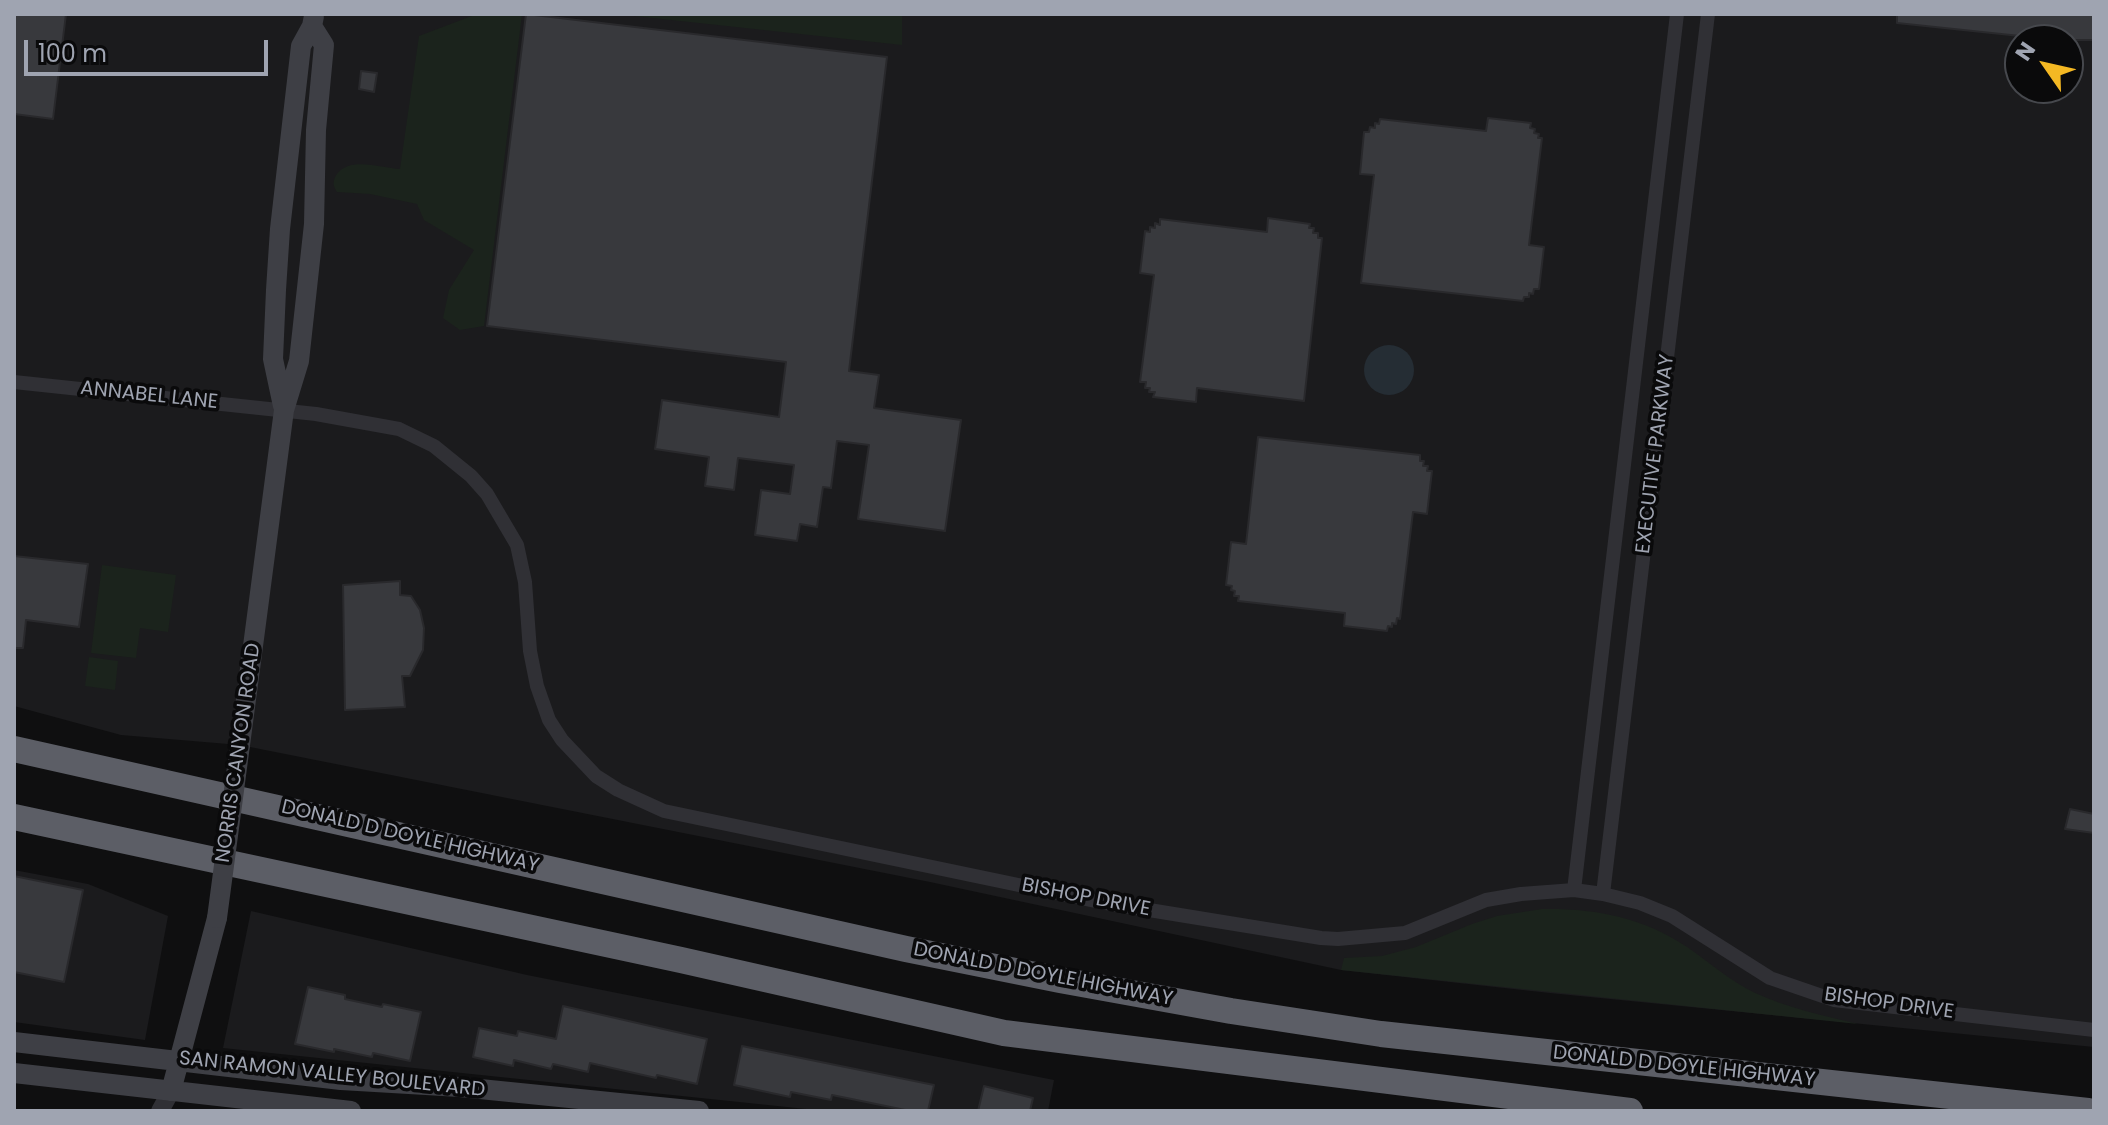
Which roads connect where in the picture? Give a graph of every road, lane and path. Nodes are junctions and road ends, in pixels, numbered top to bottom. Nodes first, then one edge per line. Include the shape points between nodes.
1 (1677, 14) edge
2 (1708, 14) edge
3 (314, 20) edge
4 (14, 382) edge
5 (284, 410) junction
6 (14, 749) edge
7 (14, 817) edge
8 (1574, 890) junction
9 (1603, 894) junction
10 (2094, 1030) edge
11 (14, 1042) edge
12 (179, 1060) junction
13 (14, 1073) edge
14 (173, 1101) edge
15 (160, 1111) edge
16 (351, 1111) edge
17 (699, 1111) edge
18 (1630, 1111) edge
19 (2088, 1111) edge

1 - 8 street, EXECUTIVE PARKWAY
2 - 9 street, EXECUTIVE PARKWAY
3 - 5 main road, NORRIS CANYON ROAD via 324,45 314,224 299,361
3 - 5 main road, NORRIS CANYON ROAD via 301,46 280,229 273,359
4 - 5 street, ANNABEL LANE
5 - 8 street, BISHOP DRIVE via 399,429 434,446 471,476 517,545 530,651 549,720 596,776 664,811 1100,902 1321,938 1405,933 1486,900
5 - 12 main road, NORRIS CANYON ROAD, bridge via 217,918
6 - 19 highway, DONALD D DOYLE HIGHWAY via 906,949 1231,1011 1381,1034
7 - 18 highway via 1004,1033
8 - 9 street, BISHOP DRIVE
9 - 10 street, BISHOP DRIVE via 1672,916 1770,978 1834,1000
11 - 12 main road, SAN RAMON VALLEY BOULEVARD
12 - 14 main road, NORRIS CANYON ROAD
12 - 17 main road, SAN RAMON VALLEY BOULEVARD via 341,1080
13 - 14 main road, SAN RAMON VALLEY BOULEVARD
14 - 15 street, NORRIS CANYON ROAD
14 - 16 main road, SAN RAMON VALLEY BOULEVARD

